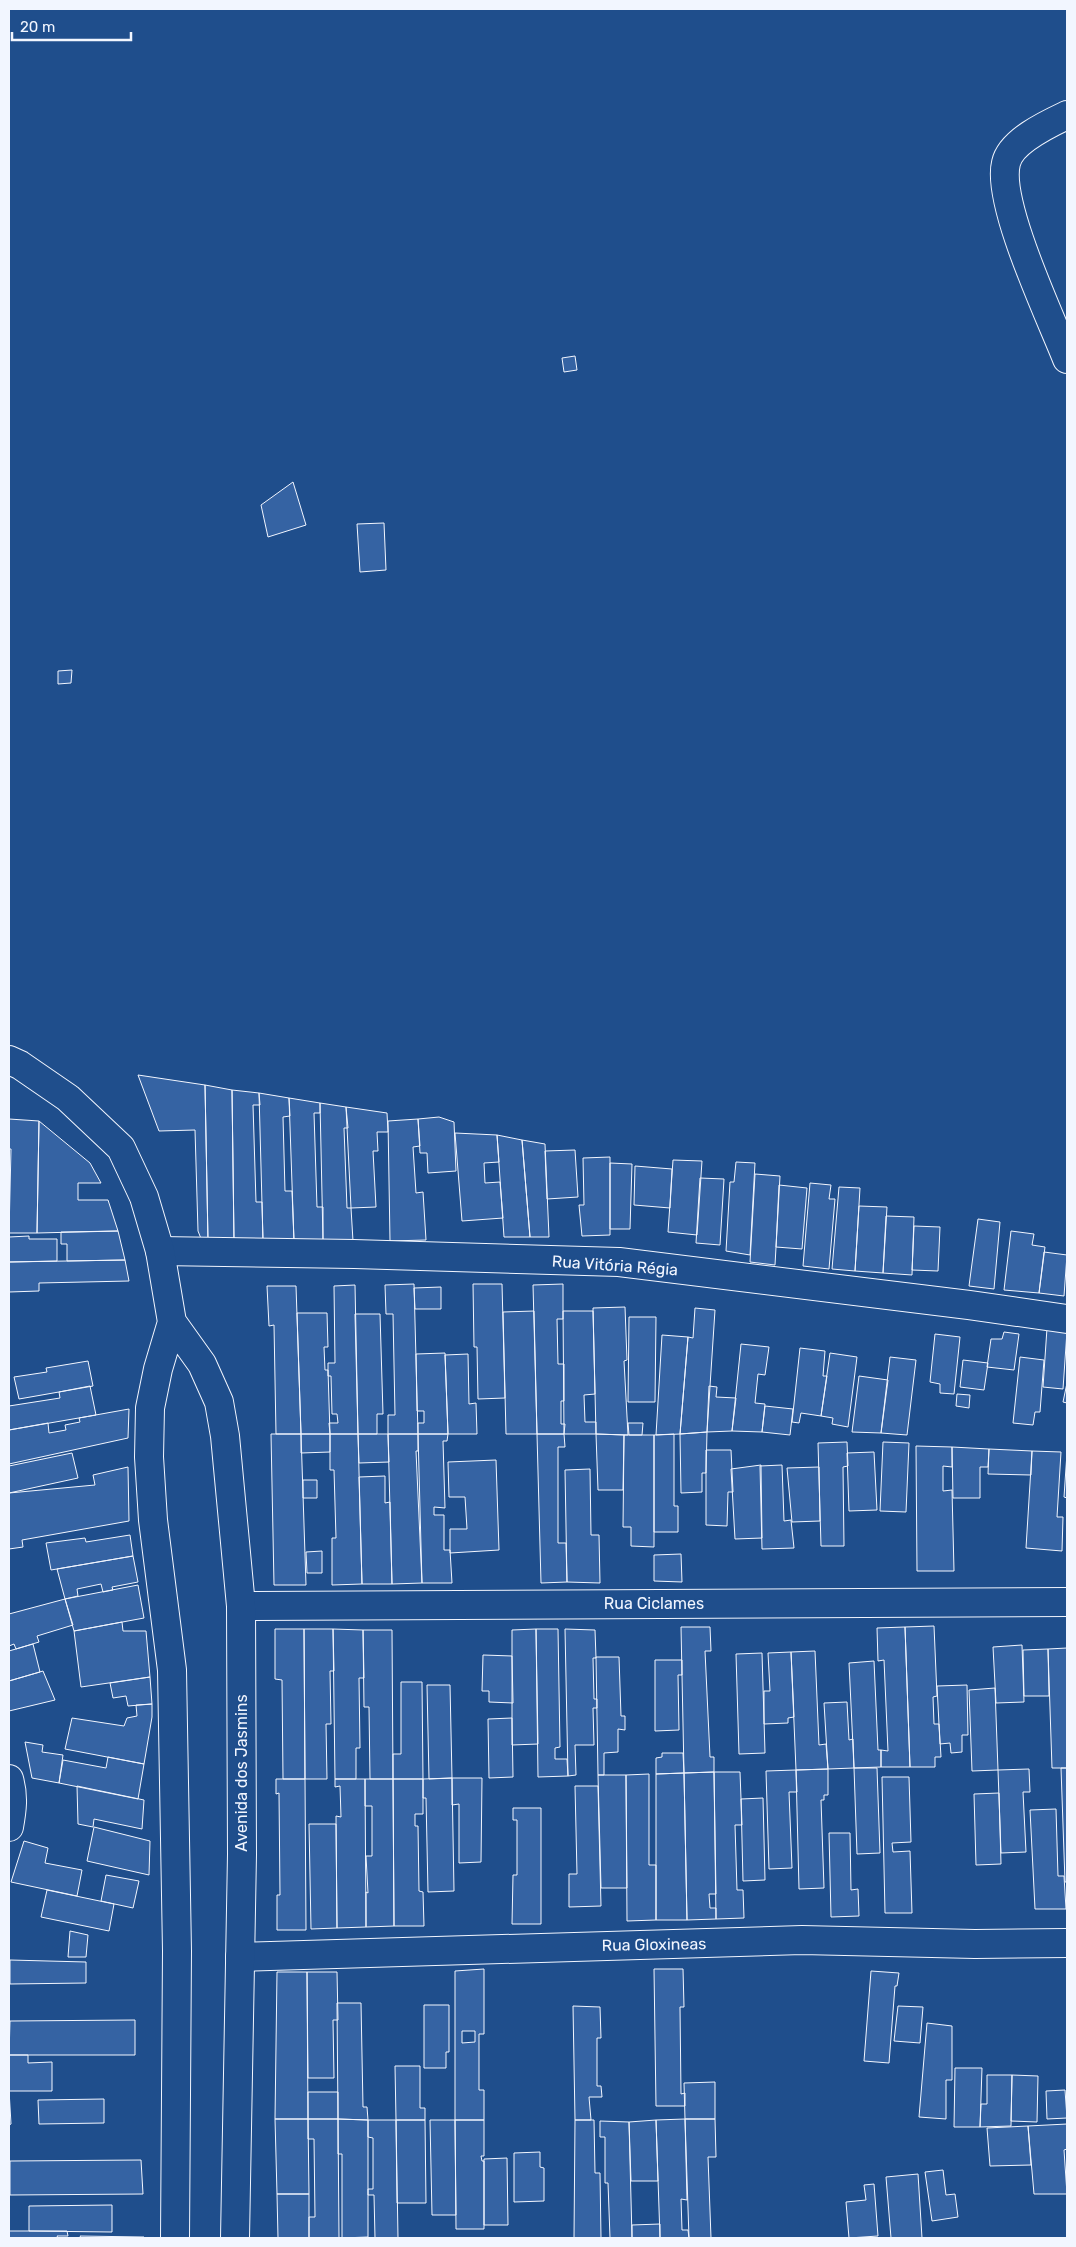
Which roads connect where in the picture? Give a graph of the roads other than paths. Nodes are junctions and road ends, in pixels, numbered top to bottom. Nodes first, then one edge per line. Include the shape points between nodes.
1 (1067, 115) edge
2 (1067, 359) edge
3 (9, 1060) edge
4 (160, 1250) junction
5 (1067, 1319) edge
6 (172, 1322) junction
7 (1067, 1602) edge
8 (241, 1606) junction
9 (9, 1779) edge
10 (9, 1827) edge
11 (1067, 1943) edge
12 (240, 1957) junction
13 (175, 2238) edge
14 (235, 2238) edge

1 - 2 street via 1016,146 1006,162 1006,181 1009,207 1023,248
3 - 4 street, Avenida dos Jasmins via 68,1098 121,1148 144,1197
4 - 5 street, Rua Vitória Régia via 619,1262
4 - 6 street, Avenida dos Jasmins
6 - 8 street, Avenida dos Jasmins via 202,1364 219,1402
6 - 13 street, Avenida dos Jasmins via 150,1408 149,1456 153,1520 172,1680 177,1951
7 - 8 street, Rua Ciclames
8 - 12 street, Avenida dos Jasmins
9 - 10 street via 13,1809
11 - 12 street, Rua Gloxineas via 802,1940
12 - 14 street, Avenida dos Jasmins

